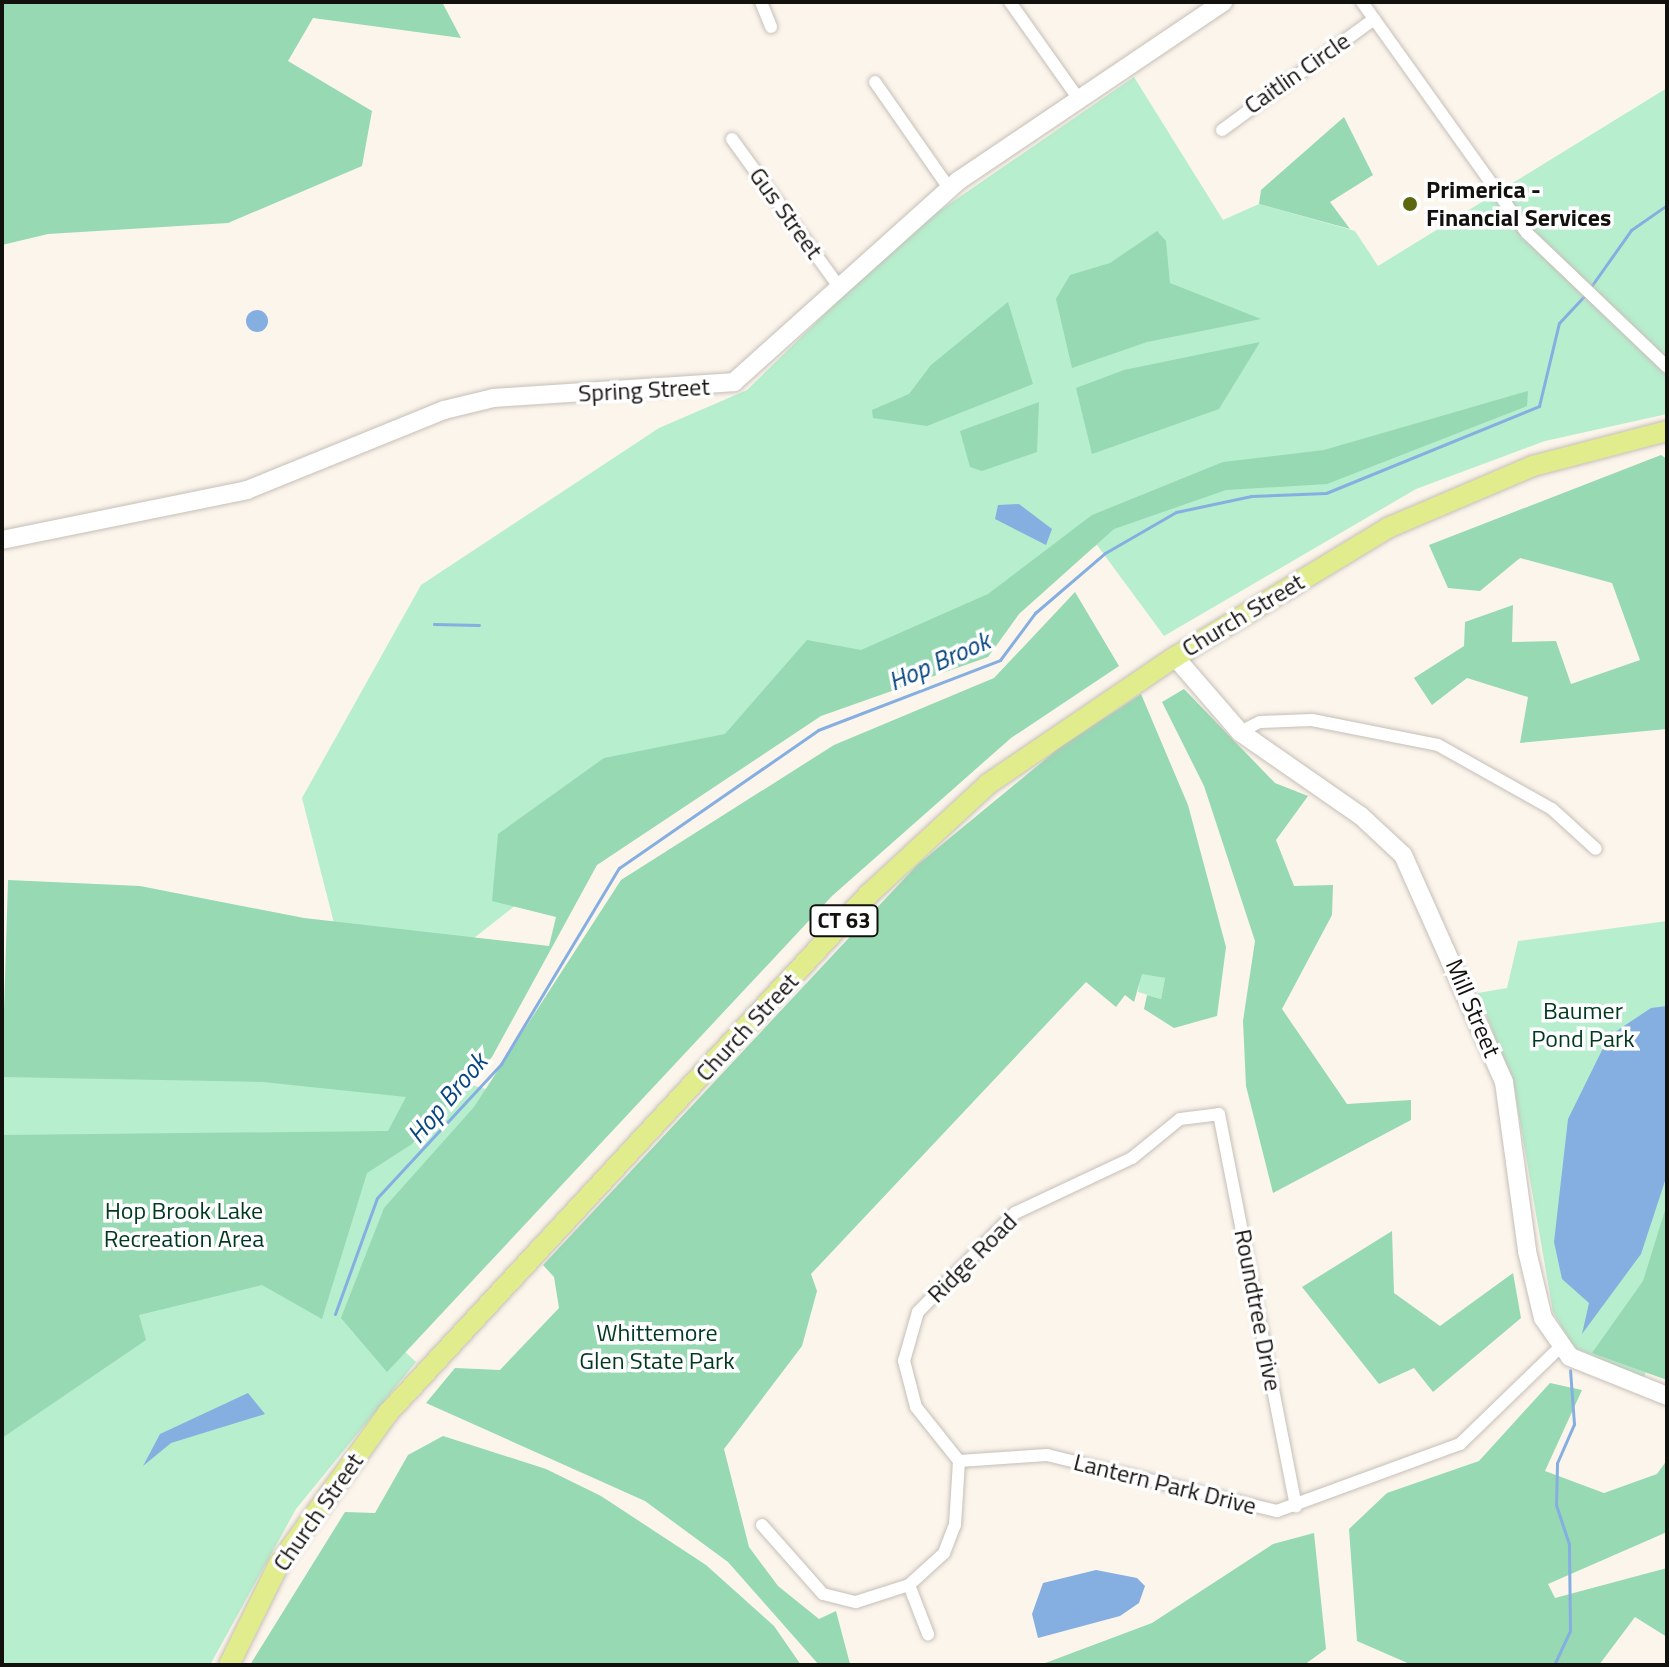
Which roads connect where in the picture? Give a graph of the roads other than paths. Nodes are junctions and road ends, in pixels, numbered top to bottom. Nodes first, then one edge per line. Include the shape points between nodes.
1 (761, 2) edge
2 (1010, 2) edge
3 (1223, 2) edge
4 (1362, 2) edge
5 (1374, 19) junction
6 (771, 27) dead end
7 (875, 82) dead end
8 (1080, 101) junction
9 (1222, 130) dead end
10 (732, 139) dead end
11 (949, 188) junction
12 (839, 287) junction
13 (1667, 367) edge
14 (1667, 431) edge
15 (2, 540) edge
16 (1175, 657) junction
17 (1240, 732) junction
18 (1596, 849) dead end
19 (1219, 1114) joint
20 (1560, 1347) junction
21 (1667, 1396) edge
22 (959, 1461) junction
23 (1296, 1507) junction
24 (762, 1525) dead end
25 (909, 1585) junction
26 (928, 1634) dead end
27 (229, 1665) edge

1 - 6 street
2 - 8 street
3 - 8 main road, Spring Street
4 - 5 street
5 - 9 street, Caitlin Circle
5 - 13 street via 1514,217
7 - 11 street
8 - 11 main road, Spring Street
10 - 12 street, Gus Street
11 - 12 main road, Spring Street
12 - 15 main road, Spring Street via 734,382 494,398 444,410 234,494
14 - 16 main road, Church Street / CT 63 via 1533,466 1409,517
16 - 17 main road, Mill Street
16 - 27 main road, Church Street / CT 63 via 988,784 869,894 388,1413 279,1564
17 - 18 street via 1260,722 1312,720 1438,745 1552,809
17 - 20 main road, Mill Street via 1386,836 1415,875 1504,1082 1530,1272
19 - 22 street, Ridge Road via 1180,1119 1132,1158 1015,1213 918,1312 904,1361 916,1407
19 - 23 street, Roundtree Drive
20 - 21 main road
20 - 23 street, Lantern Park Drive via 1460,1444
22 - 23 street, Lantern Park Drive via 1047,1455 1252,1510
22 - 25 street via 951,1540
24 - 25 street via 835,1602
25 - 26 street

